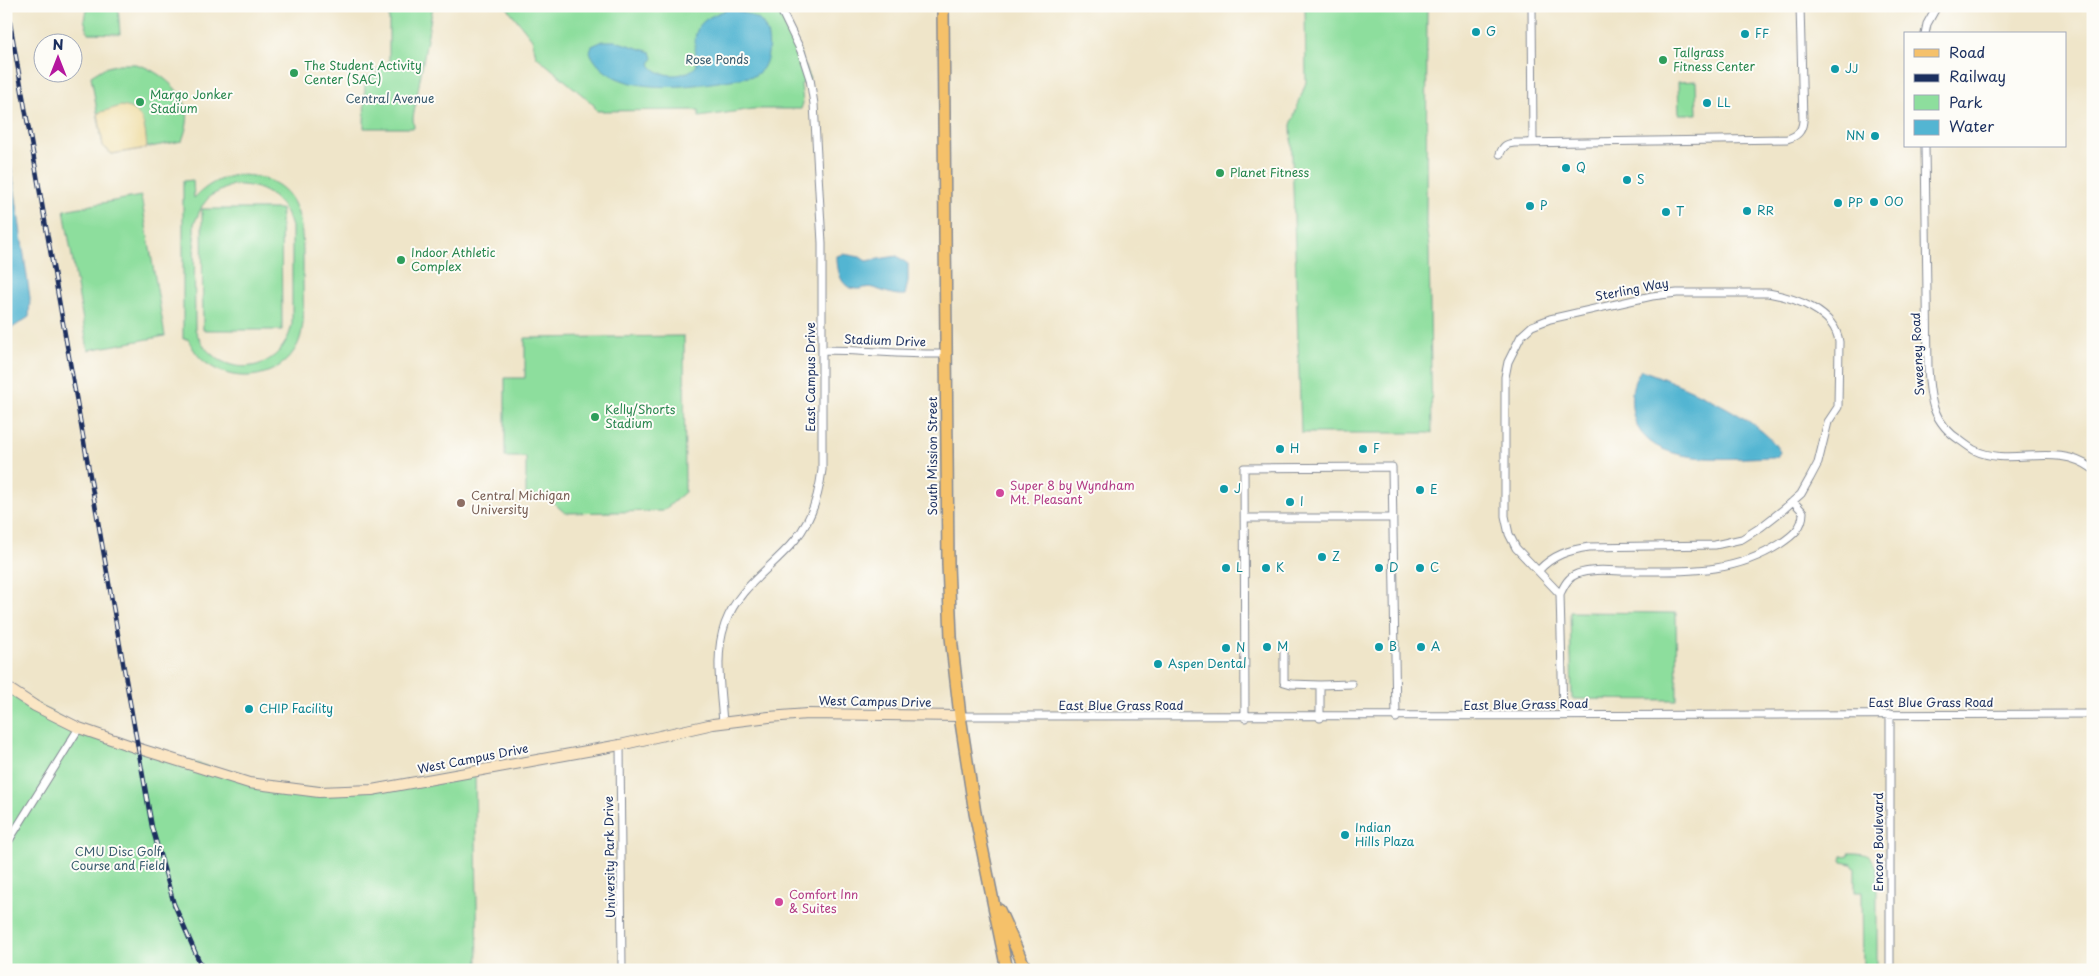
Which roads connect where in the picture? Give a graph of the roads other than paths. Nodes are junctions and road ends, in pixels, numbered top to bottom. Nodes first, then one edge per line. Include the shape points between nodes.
1 (779, 6) edge
2 (943, 6) edge
3 (1532, 6) edge
4 (1800, 6) edge
5 (1937, 6) edge
6 (1925, 32) edge
7 (1533, 142) junction
8 (1924, 148) edge
9 (1500, 154) dead end
10 (822, 350) junction
11 (946, 354) junction
12 (2093, 469) edge
13 (1793, 501) junction
14 (1245, 518) junction
15 (1394, 518) junction
16 (1539, 570) junction
17 (1560, 594) junction
18 (1284, 652) dead end
19 (1352, 684) dead end
20 (1320, 685) junction
21 (6, 687) edge
22 (1890, 714) junction
23 (2093, 714) edge
24 (1564, 715) junction
25 (960, 716) junction
26 (1245, 718) junction
27 (1320, 718) junction
28 (1396, 718) junction
29 (723, 723) junction
30 (79, 728) junction
31 (620, 745) junction
32 (6, 845) edge
33 (994, 902) junction
34 (622, 970) edge
35 (1007, 970) edge
36 (1026, 970) edge
37 (1890, 970) edge

1 - 10 street, East Campus Drive via 801,51 812,89 822,237
2 - 11 main road, South Mission Street
3 - 7 street
4 - 7 street via 1803,121 1795,137 1787,140
5 - 6 street
7 - 9 street via 1506,144
8 - 12 street, Sweeney Road via 1928,368 1930,396 1938,420 1956,438 1975,450 1995,455 2060,455 2083,462
10 - 11 street, Stadium Drive
10 - 29 street, East Campus Drive via 822,460 818,491 796,539 752,581 723,630 720,652
11 - 25 main road, South Mission Street via 948,564 951,637
13 - 16 street, Sterling Way via 1742,539 1715,545 1574,549 1557,555
13 - 16 street, Sterling Way via 1818,463 1828,422 1838,407 1838,332 1819,312 1768,293 1677,293 1550,319 1532,326 1521,336 1508,362 1505,377 1505,516 1516,548
13 - 17 street via 1803,512 1800,526 1775,547 1737,565 1683,572 1591,570 1575,574
14 - 15 street
14 - 15 street via 1244,468 1392,467
14 - 26 street
15 - 28 street
16 - 17 street, Sterling Way
17 - 24 street
18 - 20 street via 1284,682
19 - 20 street
20 - 27 street
21 - 30 street, West Campus Drive via 40,709
22 - 23 street, East Blue Grass Road
22 - 24 street, East Blue Grass Road
22 - 37 street, Encore Boulevard
24 - 28 street, East Blue Grass Road
25 - 26 street, East Blue Grass Road
25 - 29 street, West Campus Drive via 807,714
25 - 33 main road, South Mission Street via 974,813
26 - 27 street, East Blue Grass Road
27 - 28 street, East Blue Grass Road
29 - 31 street, West Campus Drive
30 - 31 street, West Campus Drive via 249,784 319,792 372,790
30 - 32 street
31 - 34 street, University Park Drive
33 - 35 main road, South Mission Street
33 - 36 main road, South Mission Street

